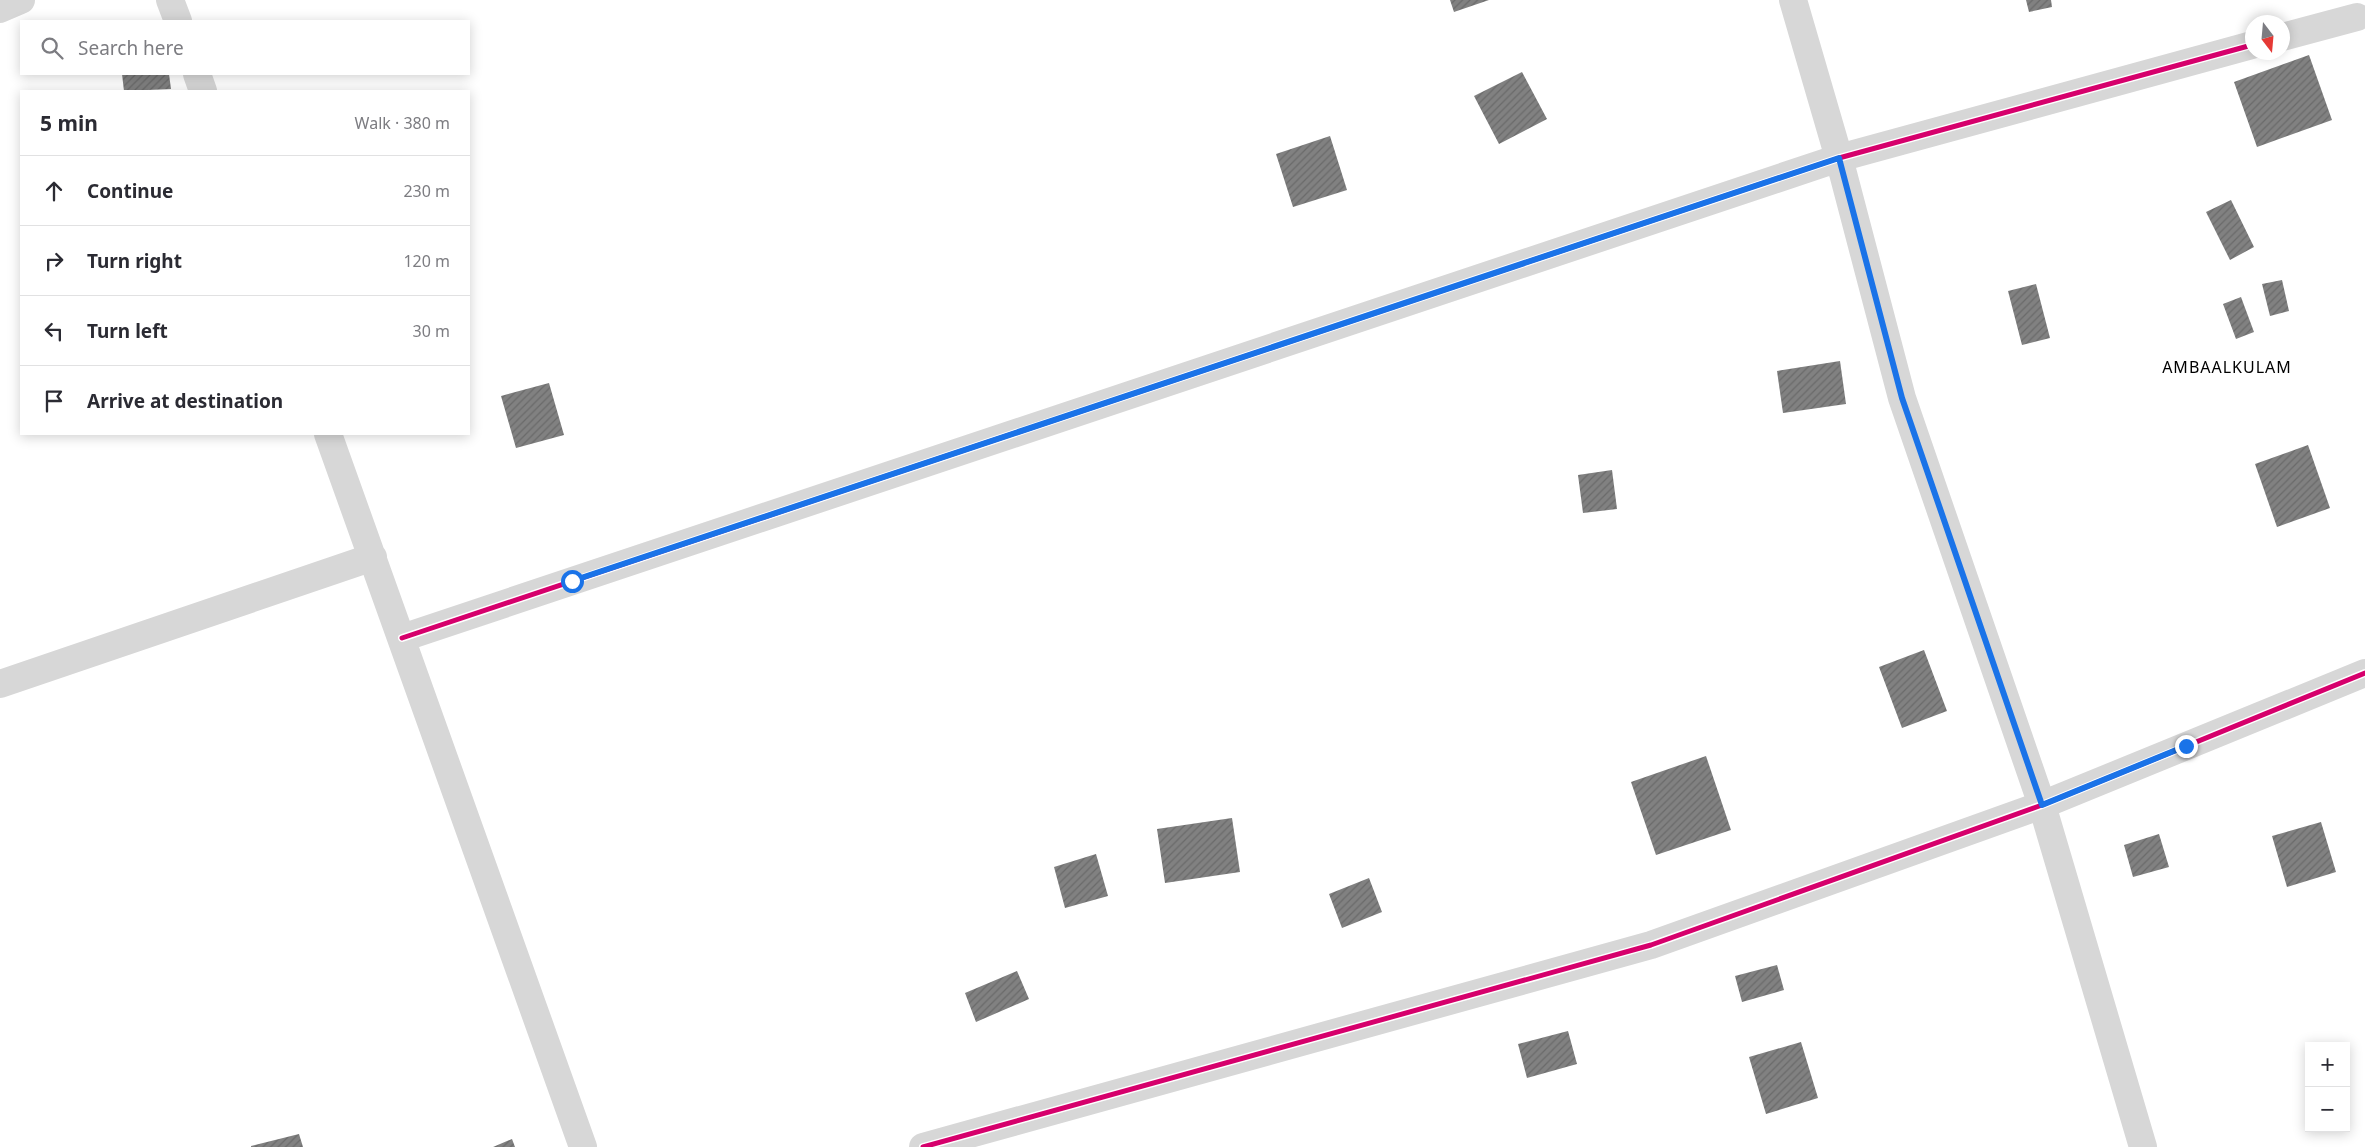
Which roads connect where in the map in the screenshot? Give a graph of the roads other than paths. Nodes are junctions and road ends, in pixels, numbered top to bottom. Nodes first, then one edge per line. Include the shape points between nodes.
1 (21, 0) edge
2 (170, 0) edge
3 (1793, 0) edge
4 (0, 8) edge
5 (2357, 17) dead end
6 (178, 20) edge
7 (2290, 35) edge
8 (2245, 47) edge
9 (197, 75) edge
10 (203, 90) edge
11 (1839, 158) junction
12 (328, 435) edge
13 (373, 557) junction
14 (402, 638) junction
15 (2365, 673) edge
16 (0, 684) edge
17 (2042, 805) junction
18 (583, 1147) edge
19 (923, 1147) edge
20 (2143, 1147) edge

1 - 4 street
2 - 6 street
3 - 11 street
5 - 7 street
8 - 11 street
9 - 10 street
11 - 14 street
11 - 17 street via 1902,398
12 - 13 street
13 - 14 street
13 - 16 street
14 - 18 street
15 - 17 street
17 - 19 street via 1652,945
17 - 20 street

